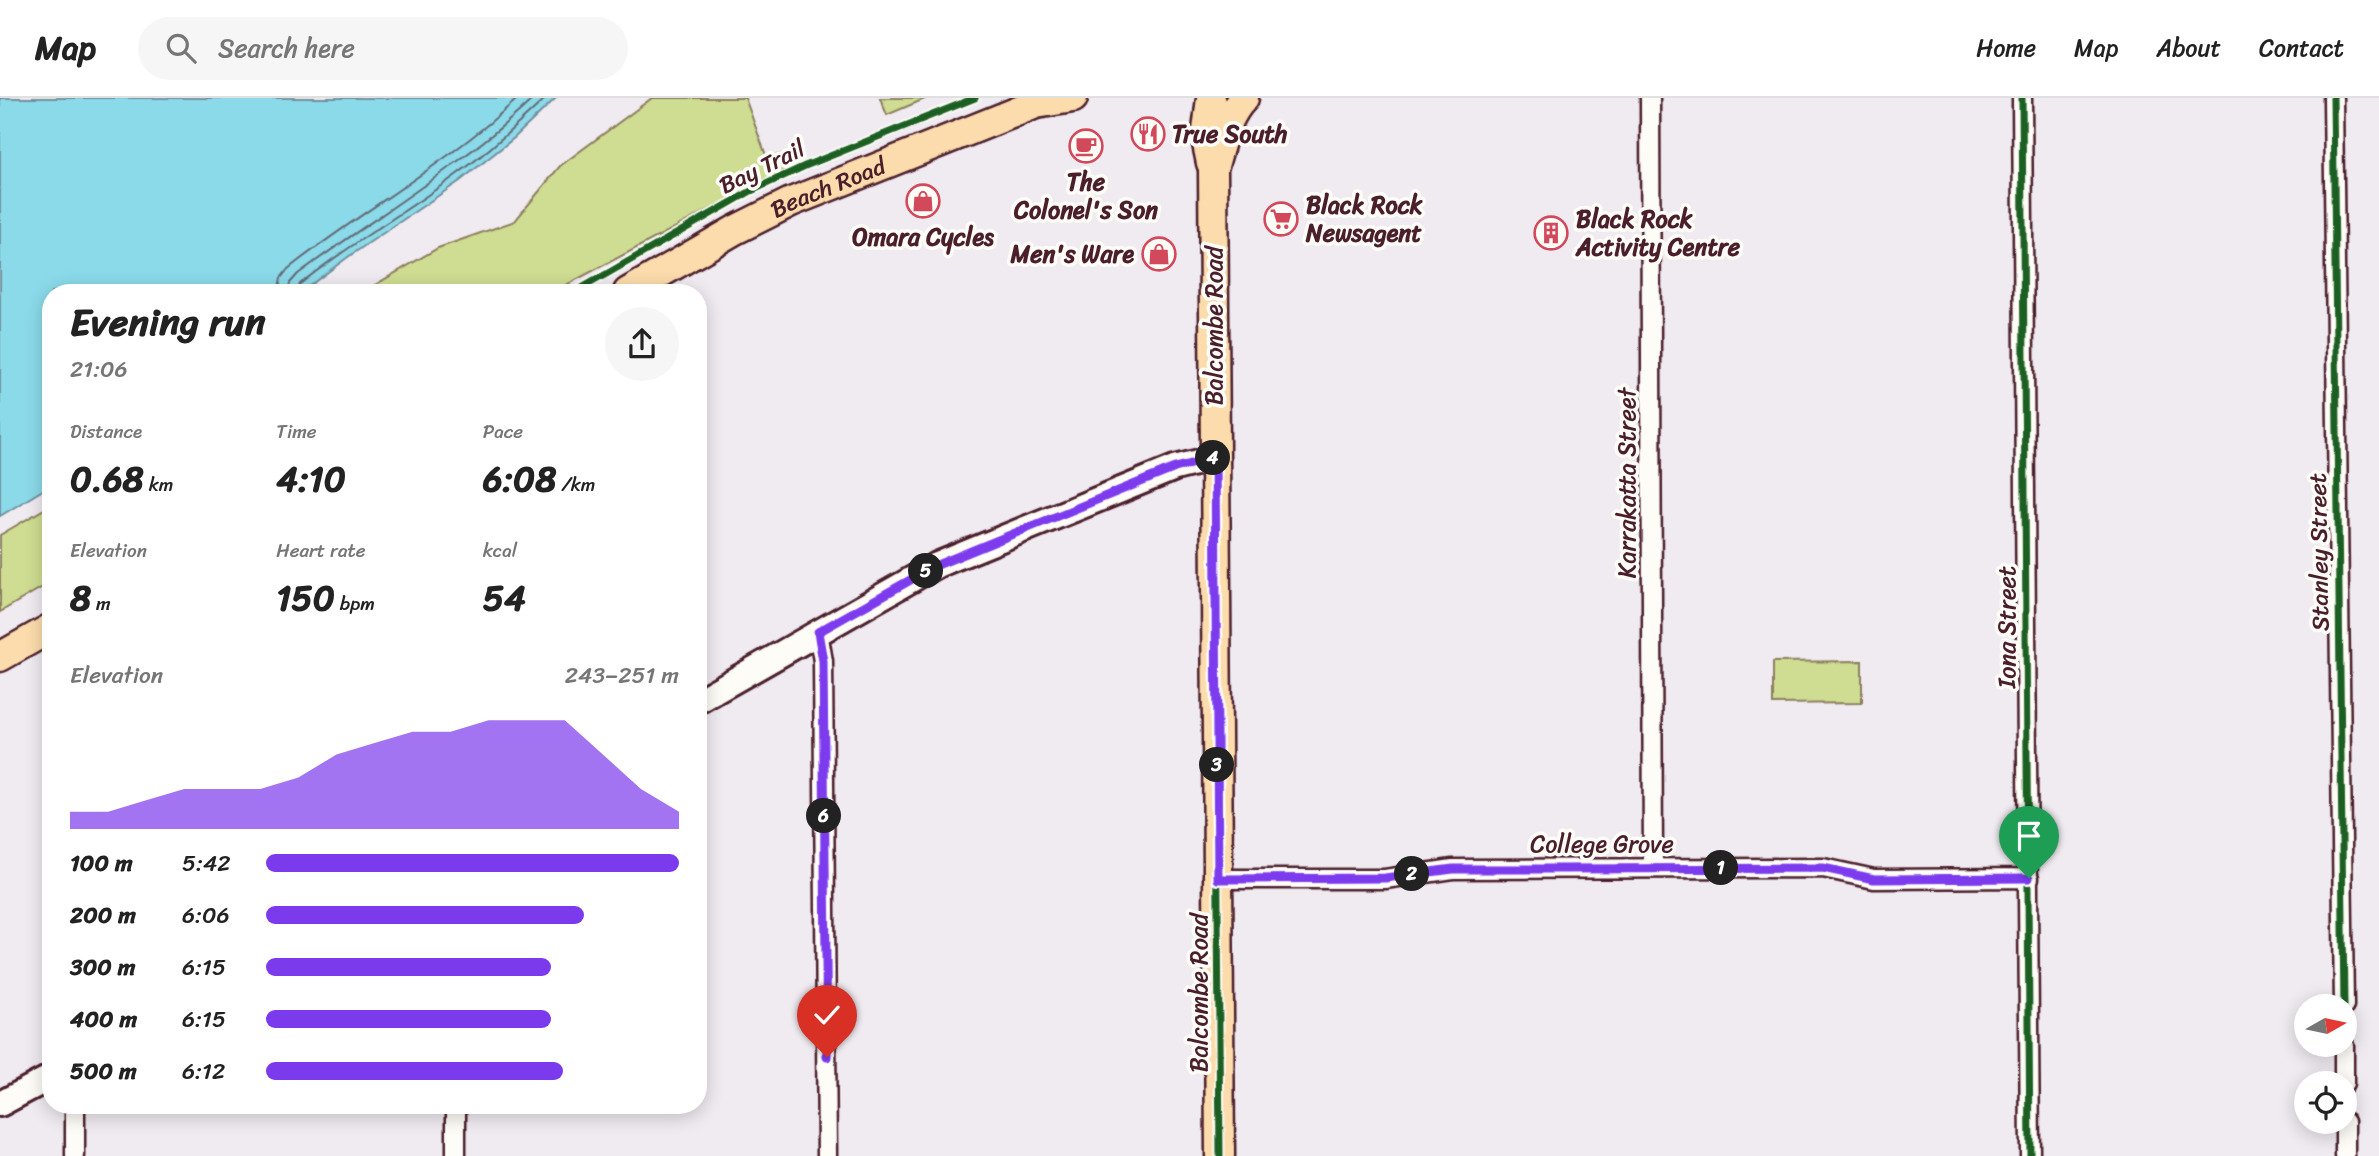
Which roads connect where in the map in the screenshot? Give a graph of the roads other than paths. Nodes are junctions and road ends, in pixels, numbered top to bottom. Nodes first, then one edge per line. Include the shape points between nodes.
1 (1073, 98) edge
2 (1211, 98) edge
3 (1244, 98) edge
4 (1650, 98) edge
5 (2022, 98) edge
6 (2333, 98) edge
7 (1039, 101) edge
8 (1213, 169) junction
9 (642, 284) edge
10 (1215, 458) junction
11 (818, 632) junction
12 (42, 633) edge
13 (0, 657) edge
14 (707, 696) edge
15 (1653, 869) junction
16 (2029, 878) junction
17 (1218, 879) junction
18 (2344, 994) edge
19 (42, 1082) edge
20 (0, 1104) edge
21 (75, 1114) edge
22 (456, 1114) edge
23 (2345, 1134) edge
24 (75, 1156) edge
25 (456, 1156) edge
26 (827, 1156) edge
27 (1220, 1156) edge
28 (2030, 1156) edge
29 (2345, 1156) edge

1 - 7 main road, Beach Road
2 - 8 main road, Balcombe Road via 1206,139
3 - 8 main road, Balcombe Road via 1229,120
4 - 15 street, Karrakatta Street
5 - 16 street, Iona Street
6 - 18 street, Stanley Street
7 - 9 main road, Beach Road via 791,202
8 - 10 main road, Balcombe Road
10 - 11 street via 1175,468 948,560
10 - 17 main road, Balcombe Road
11 - 14 street
11 - 26 street via 823,661
12 - 13 main road
15 - 16 street, College Grove via 1823,868 1874,879
15 - 17 street, College Grove via 1453,869 1385,878
16 - 28 street, Iona Street
17 - 27 main road, Balcombe Road
19 - 20 street
21 - 24 street
22 - 25 street
23 - 29 street

